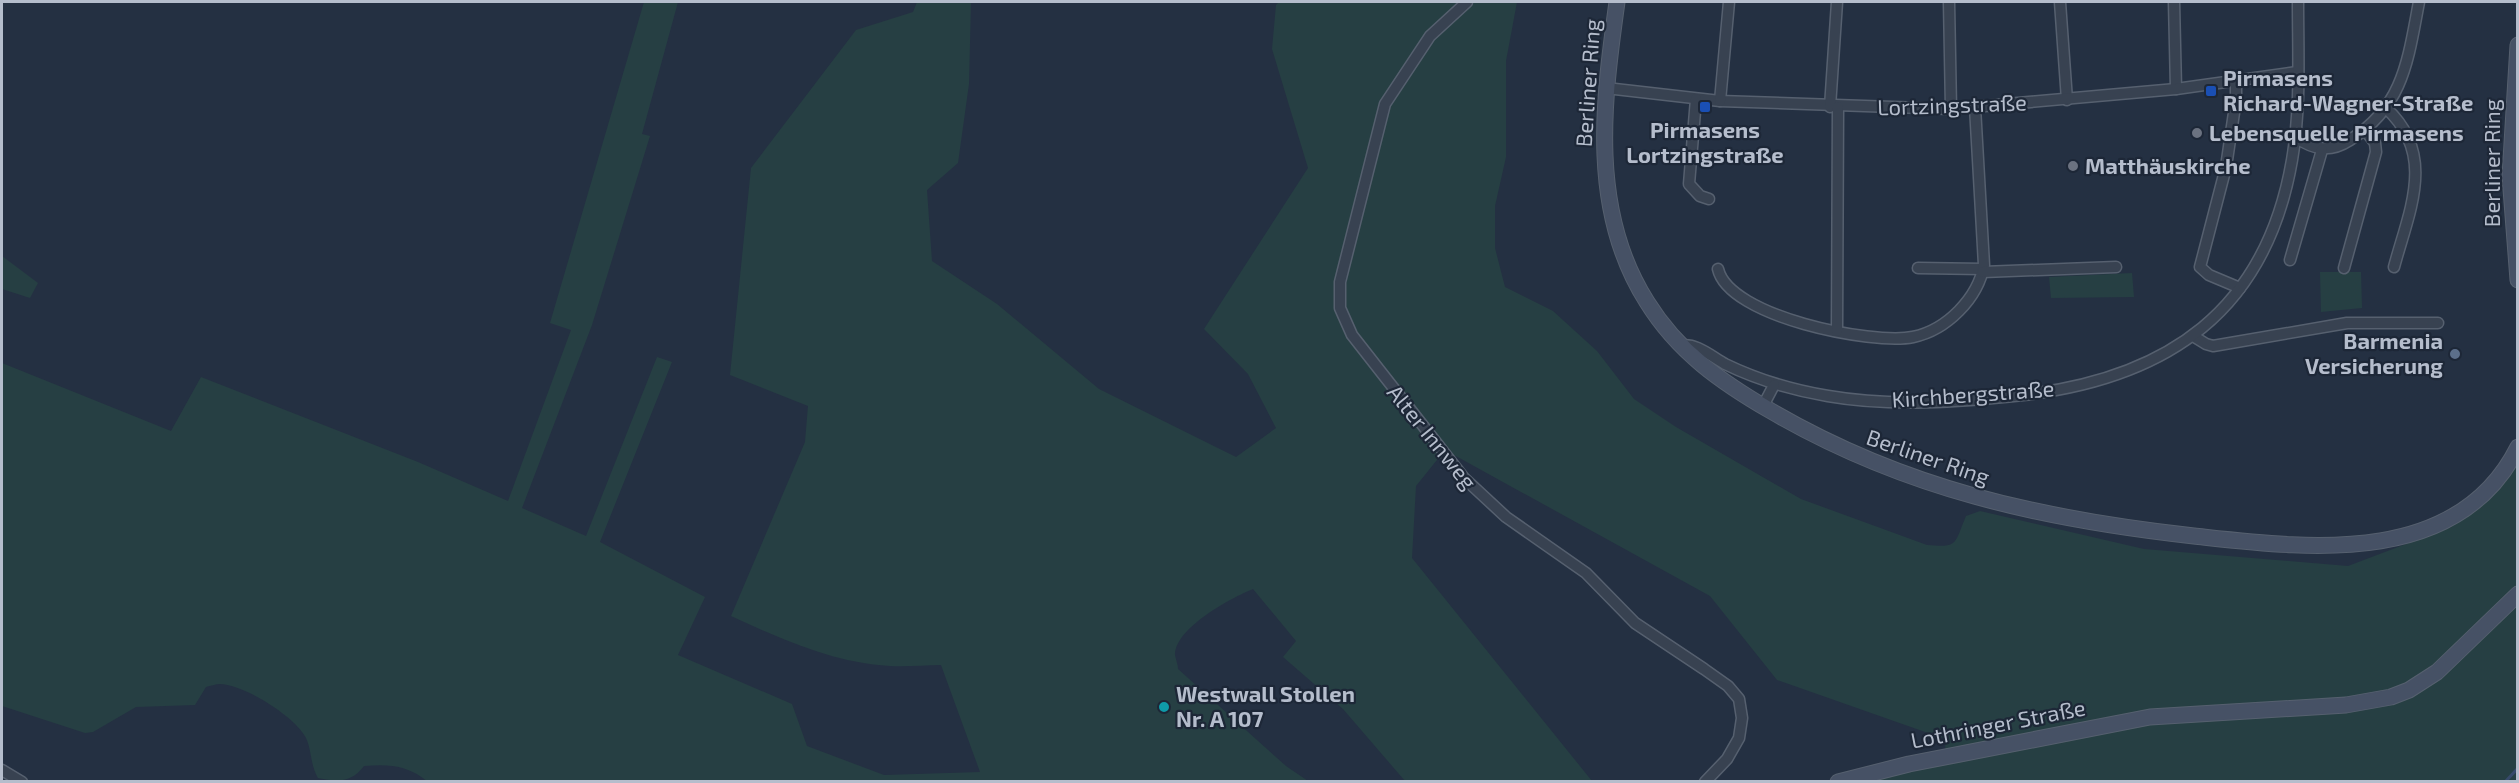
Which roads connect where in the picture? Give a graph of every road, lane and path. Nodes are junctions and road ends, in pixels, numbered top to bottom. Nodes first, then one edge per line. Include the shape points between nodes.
1 (1467, 2) edge
2 (1617, 2) edge
3 (1729, 2) edge
4 (1837, 2) edge
5 (1949, 2) edge
6 (2060, 2) edge
7 (2174, 2) edge
8 (2298, 2) edge
9 (2419, 2) edge
10 (2517, 45) edge
11 (2297, 72) junction
12 (2236, 81) junction
13 (1606, 88) junction
14 (2176, 89) junction
15 (1696, 99) junction
16 (2067, 100) junction
17 (1720, 101) junction
18 (1834, 107) junction
19 (1975, 107) junction
20 (2386, 108) junction
21 (1951, 109) junction
22 (2365, 130) junction
23 (2295, 137) junction
24 (2322, 150) junction
25 (1709, 199) dead end
26 (2290, 261) dead end
27 (2116, 267) dead end
28 (2394, 267) dead end
29 (1918, 268) dead end
30 (2344, 268) dead end
31 (1718, 269) dead end
32 (1983, 271) junction
33 (2517, 280) edge
34 (2240, 288) junction
35 (2438, 323) dead end
36 (1837, 331) junction
37 (2193, 336) junction
38 (1680, 346) junction
39 (1774, 385) junction
40 (1763, 406) junction
41 (2517, 447) edge
42 (2517, 594) edge
43 (2, 770) edge
44 (22, 782) edge
45 (1705, 782) edge
46 (1838, 782) edge

1 - 45 street, Alter Innweg via 1430,36 1385,104 1340,282 1340,308 1365,354 1449,462 1484,499 1586,573 1651,636 1704,669 1739,699 1743,718 1739,738 1727,759
2 - 13 street, Berliner Ring
3 - 17 street
4 - 18 street
5 - 21 street
6 - 16 street
7 - 14 street
8 - 11 street, Kirchbergstraße
9 - 20 street via 2403,75
10 - 33 street, Berliner Ring via 2510,176
11 - 12 street, Lortzingstraße
11 - 23 street, Kirchbergstraße
12 - 14 street, Lortzingstraße
12 - 34 street via 2226,166 2200,267
13 - 15 street, Lortzingstraße
13 - 38 street, Berliner Ring via 1606,172 1617,239 1645,300
14 - 16 street, Lortzingstraße
15 - 17 street, Lortzingstraße
15 - 25 street via 1689,184
16 - 19 street, Lortzingstraße
17 - 18 street, Lortzingstraße
18 - 21 street, Lortzingstraße
18 - 36 street
19 - 21 street, Lortzingstraße
19 - 32 street
20 - 22 street
20 - 28 street via 2396,118 2410,146 2417,170
22 - 24 street via 2341,146
22 - 30 street via 2375,143 2376,152
23 - 24 street
23 - 34 street, Kirchbergstraße via 2288,178 2271,231
24 - 26 street
27 - 32 street
29 - 32 street
31 - 36 street via 1730,290 1751,303 1798,322
32 - 36 street via 1976,288 1958,311 1926,333 1901,339
34 - 37 street, Kirchbergstraße
35 - 37 street via 2347,323 2213,346
37 - 39 street, Kirchbergstraße via 2124,373 2079,386 2017,396 1893,401 1832,397
38 - 39 street, Kirchbergstraße via 1695,347
38 - 40 street, Berliner Ring via 1712,374
39 - 40 street
40 - 41 street, Berliner Ring via 1876,465 1977,499 2056,517 2148,531 2291,546 2366,544 2437,524 2485,492
42 - 46 street, Lothringer Straße via 2437,672 2391,697 2346,705 2169,715 1909,764
43 - 44 street

